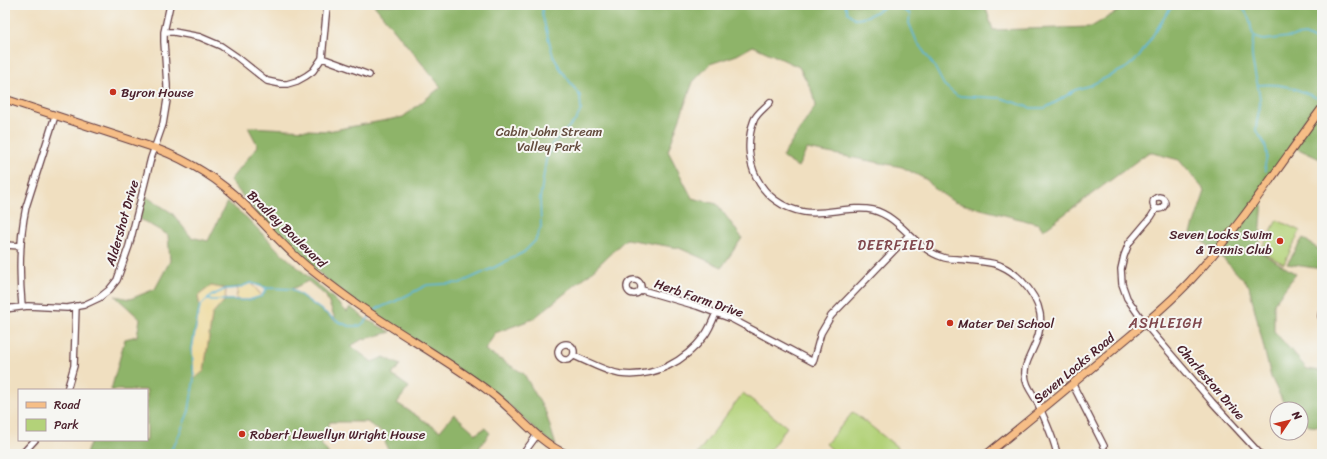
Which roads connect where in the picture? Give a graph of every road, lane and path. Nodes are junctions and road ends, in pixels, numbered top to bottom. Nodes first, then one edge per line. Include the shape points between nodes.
1 (170, 5) edge
2 (326, 5) edge
3 (164, 32) junction
4 (322, 58) junction
5 (369, 75) dead end
6 (5, 99) edge
7 (770, 102) dead end
8 (1322, 108) edge
9 (54, 116) junction
10 (155, 148) junction
11 (1156, 209) dead end
12 (909, 235) junction
13 (5, 245) edge
14 (20, 246) junction
15 (642, 290) dead end
16 (22, 306) junction
17 (76, 306) junction
18 (5, 309) edge
19 (1322, 311) edge
20 (716, 313) junction
21 (1322, 319) edge
22 (1145, 324) junction
23 (574, 356) dead end
24 (1073, 385) junction
25 (67, 389) edge
26 (1040, 411) junction
27 (537, 434) junction
28 (34, 441) edge
29 (1104, 446) dead end
30 (22, 454) edge
31 (522, 454) edge
32 (566, 454) edge
33 (987, 454) edge
34 (1057, 454) edge
35 (1260, 454) edge

1 - 3 street, Aldershot Drive
2 - 4 street
3 - 4 street via 200,37 221,46 267,81 281,84 297,81 306,76
3 - 10 street, Aldershot Drive via 167,100
4 - 5 street
6 - 9 main road, Bradley Boulevard
7 - 12 street via 754,119 749,140 749,161 755,178 770,196 789,208 802,212 856,208 880,212 893,219
8 - 22 main road, Seven Locks Road via 1216,251 1176,295
9 - 10 main road, Bradley Boulevard
9 - 14 street via 26,207
10 - 17 street, Aldershot Drive via 117,280 98,298
10 - 27 main road, Bradley Boulevard via 199,168 222,184 307,267 383,322 492,393
11 - 22 street, Charleston Drive via 1129,243 1121,270 1127,298
12 - 20 street, Herb Farm Drive via 831,316 821,333 813,362
12 - 26 street via 942,257 1000,265 1029,289 1040,312 1041,325 1024,372 1027,386
13 - 14 street
14 - 16 street
15 - 20 street, Herb Farm Drive
16 - 17 street, Aldershot Drive
16 - 18 street, Aldershot Drive
17 - 25 street via 74,366
19 - 21 street
20 - 23 street via 706,334 692,350 678,362 661,369 637,374 619,374
22 - 24 main road, Seven Locks Road
22 - 35 street, Charleston Drive
24 - 26 main road, Seven Locks Road
24 - 29 street
26 - 33 main road, Seven Locks Road
26 - 34 street
27 - 31 street
27 - 32 main road, Bradley Boulevard via 555,449
28 - 30 street

